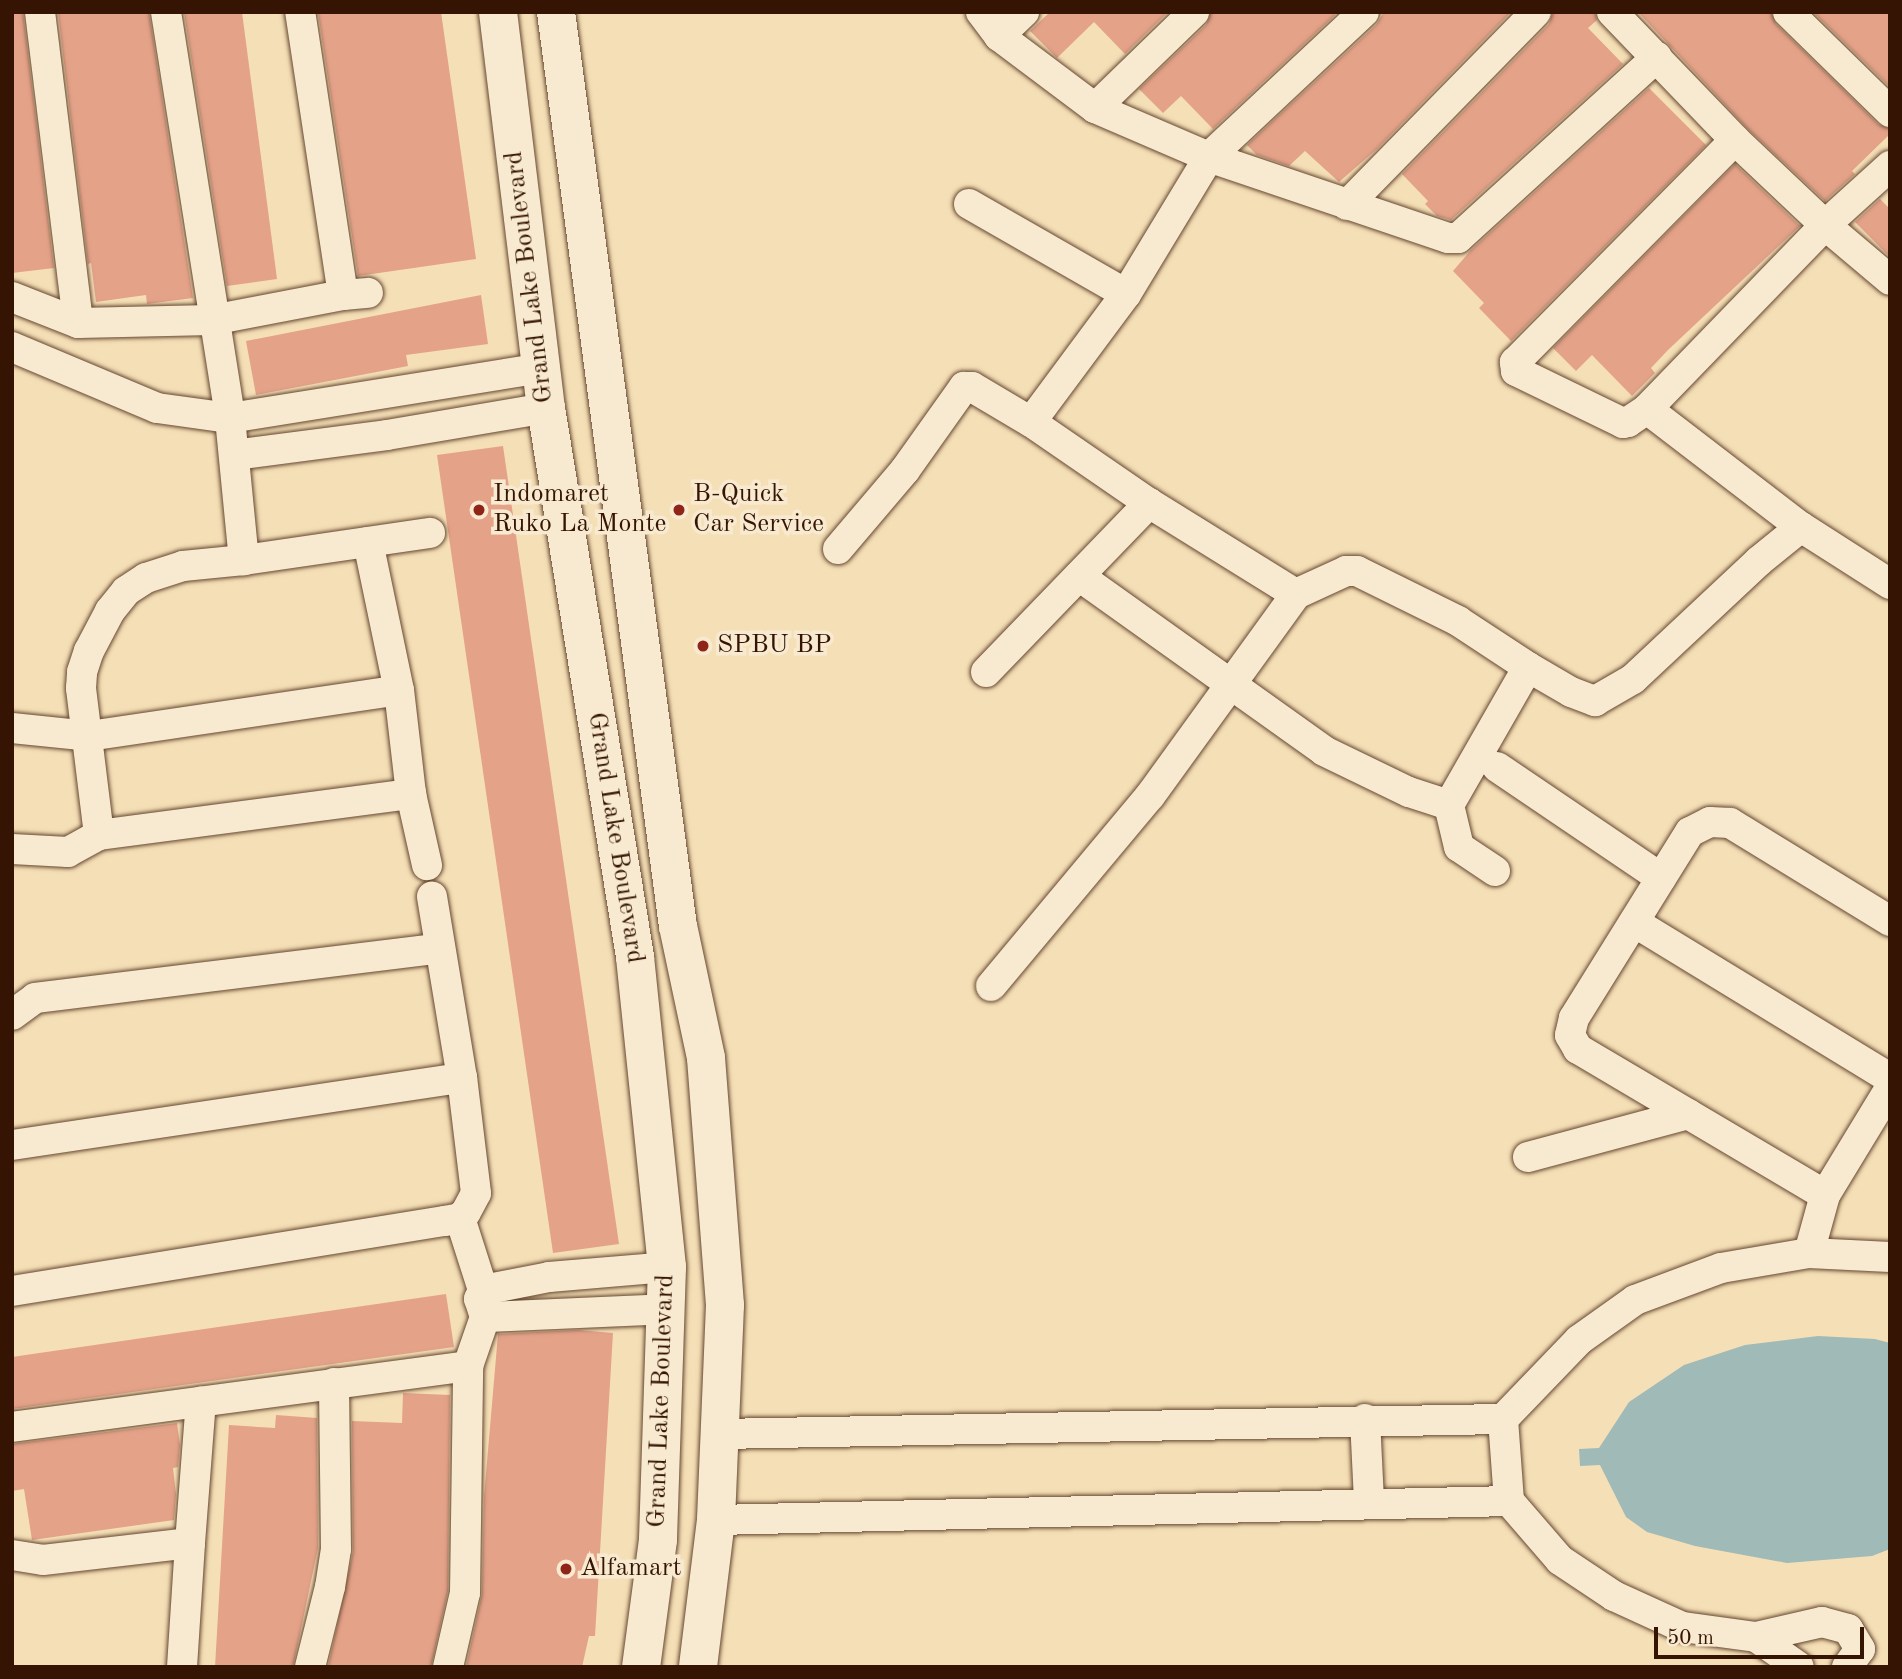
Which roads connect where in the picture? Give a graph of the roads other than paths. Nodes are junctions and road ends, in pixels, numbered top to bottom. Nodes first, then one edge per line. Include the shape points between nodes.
1 (40, 12) edge
2 (166, 12) edge
3 (300, 12) edge
4 (498, 12) edge
5 (556, 12) edge
6 (981, 12) edge
7 (1024, 12) edge
8 (1194, 12) edge
9 (1364, 12) edge
10 (1536, 12) edge
11 (1612, 12) edge
12 (1788, 12) edge
13 (999, 36) junction
14 (1657, 57) junction
15 (1096, 108) junction
16 (1890, 112) edge
17 (1735, 140) junction
18 (1209, 156) junction
19 (1890, 166) edge
20 (969, 204) dead end
21 (1347, 205) junction
22 (1825, 225) junction
23 (1890, 280) edge
24 (1126, 294) junction
25 (12, 297) edge
26 (212, 320) junction
27 (78, 323) junction
28 (12, 347) edge
29 (542, 368) junction
30 (382, 392) junction
31 (545, 408) junction
32 (1647, 409) junction
33 (230, 418) junction
34 (1031, 422) junction
35 (387, 435) junction
36 (234, 455) junction
37 (1149, 503) junction
38 (1801, 527) junction
39 (430, 533) dead end
40 (368, 542) junction
41 (838, 549) dead end
42 (244, 561) junction
43 (1079, 576) junction
44 (1890, 584) edge
45 (1296, 594) junction
46 (1528, 667) junction
47 (986, 672) dead end
48 (1230, 686) junction
49 (399, 690) junction
50 (12, 728) edge
51 (89, 736) junction
52 (1497, 767) dead end
53 (411, 794) junction
54 (1449, 805) junction
55 (99, 835) junction
56 (12, 849) edge
57 (427, 865) dead end
58 (1495, 871) dead end
59 (1661, 878) junction
60 (432, 896) dead end
61 (1890, 921) edge
62 (1634, 922) junction
63 (440, 948) junction
64 (991, 986) dead end
65 (12, 1014) edge
66 (462, 1078) junction
67 (1890, 1078) edge
68 (1890, 1088) edge
69 (1688, 1114) junction
70 (12, 1145) edge
71 (1528, 1157) dead end
72 (1825, 1195) junction
73 (460, 1218) junction
74 (1809, 1253) junction
75 (1890, 1257) edge
76 (667, 1267) junction
77 (12, 1291) edge
78 (484, 1303) junction
79 (667, 1309) junction
80 (468, 1366) junction
81 (334, 1382) junction
82 (201, 1401) junction
83 (1365, 1419) junction
84 (1503, 1419) junction
85 (12, 1427) edge
86 (720, 1434) junction
87 (1509, 1501) junction
88 (1369, 1502) junction
89 (716, 1521) junction
90 (190, 1543) junction
91 (12, 1555) edge
92 (1756, 1637) junction
93 (182, 1667) edge
94 (310, 1667) edge
95 (448, 1667) edge
96 (641, 1667) edge
97 (698, 1667) edge
98 (1799, 1667) edge
99 (1847, 1667) edge

1 - 27 street
2 - 26 street
3 - 26 street via 355,294
4 - 29 street, Grand Lake Boulevard
5 - 86 street, Grand Lake Boulevard via 678,926 706,1058 725,1305
6 - 13 street
7 - 13 street
8 - 15 street
9 - 18 street
10 - 21 street
11 - 14 street
12 - 16 street
13 - 15 street
14 - 17 street
14 - 21 street via 1461,236 1448,238
15 - 18 street
17 - 22 street
17 - 32 street via 1513,364 1516,371 1623,423
18 - 21 street
18 - 24 street
19 - 22 street
20 - 24 street
22 - 23 street
22 - 32 street
24 - 34 street
25 - 27 street
26 - 27 street
26 - 33 street
28 - 33 street via 157,408
29 - 30 street
29 - 31 street, Grand Lake Boulevard
30 - 33 street
30 - 35 street
31 - 35 street
31 - 76 street, Grand Lake Boulevard via 635,957
32 - 38 street
33 - 36 street
34 - 37 street
34 - 41 street via 972,387 964,387 905,470
35 - 36 street
36 - 42 street
37 - 43 street
37 - 45 street
38 - 44 street
38 - 46 street via 1633,678 1599,700 1571,692
39 - 40 street
40 - 42 street
40 - 49 street
42 - 51 street via 183,566 146,578 126,591 110,611 82,671
43 - 47 street
43 - 48 street
45 - 46 street via 1346,571 1357,571 1458,621
45 - 48 street
46 - 54 street
48 - 54 street via 1324,751 1399,788
48 - 64 street via 1150,796
49 - 51 street
49 - 53 street
50 - 51 street
51 - 55 street
52 - 59 street
53 - 55 street
53 - 57 street
54 - 58 street via 1459,847
55 - 56 street via 68,852
59 - 61 street via 1690,832 1710,822 1730,823
59 - 62 street
60 - 63 street
62 - 67 street
62 - 69 street via 1574,1018 1570,1035 1578,1049
63 - 65 street via 35,998
63 - 66 street
66 - 70 street
66 - 73 street via 476,1193
68 - 72 street
69 - 71 street
69 - 72 street
72 - 74 street
73 - 77 street
73 - 78 street
74 - 75 street
74 - 84 street via 1721,1268 1635,1300 1579,1340
76 - 78 street via 549,1277
76 - 79 street, Grand Lake Boulevard
78 - 79 street
78 - 80 street
79 - 96 street, Grand Lake Boulevard via 658,1540
80 - 81 street
80 - 95 street via 465,1593
81 - 82 street
81 - 94 street via 336,1549
82 - 85 street
82 - 90 street
83 - 84 street
83 - 86 street
83 - 88 street
84 - 87 street
86 - 89 street, Grand Lake Boulevard
87 - 88 street
87 - 92 street via 1560,1560 1614,1596 1682,1626
88 - 89 street
89 - 97 street, Grand Lake Boulevard
90 - 91 street via 43,1560
90 - 93 street
92 - 98 street
92 - 99 street via 1822,1622 1848,1629 1860,1649

